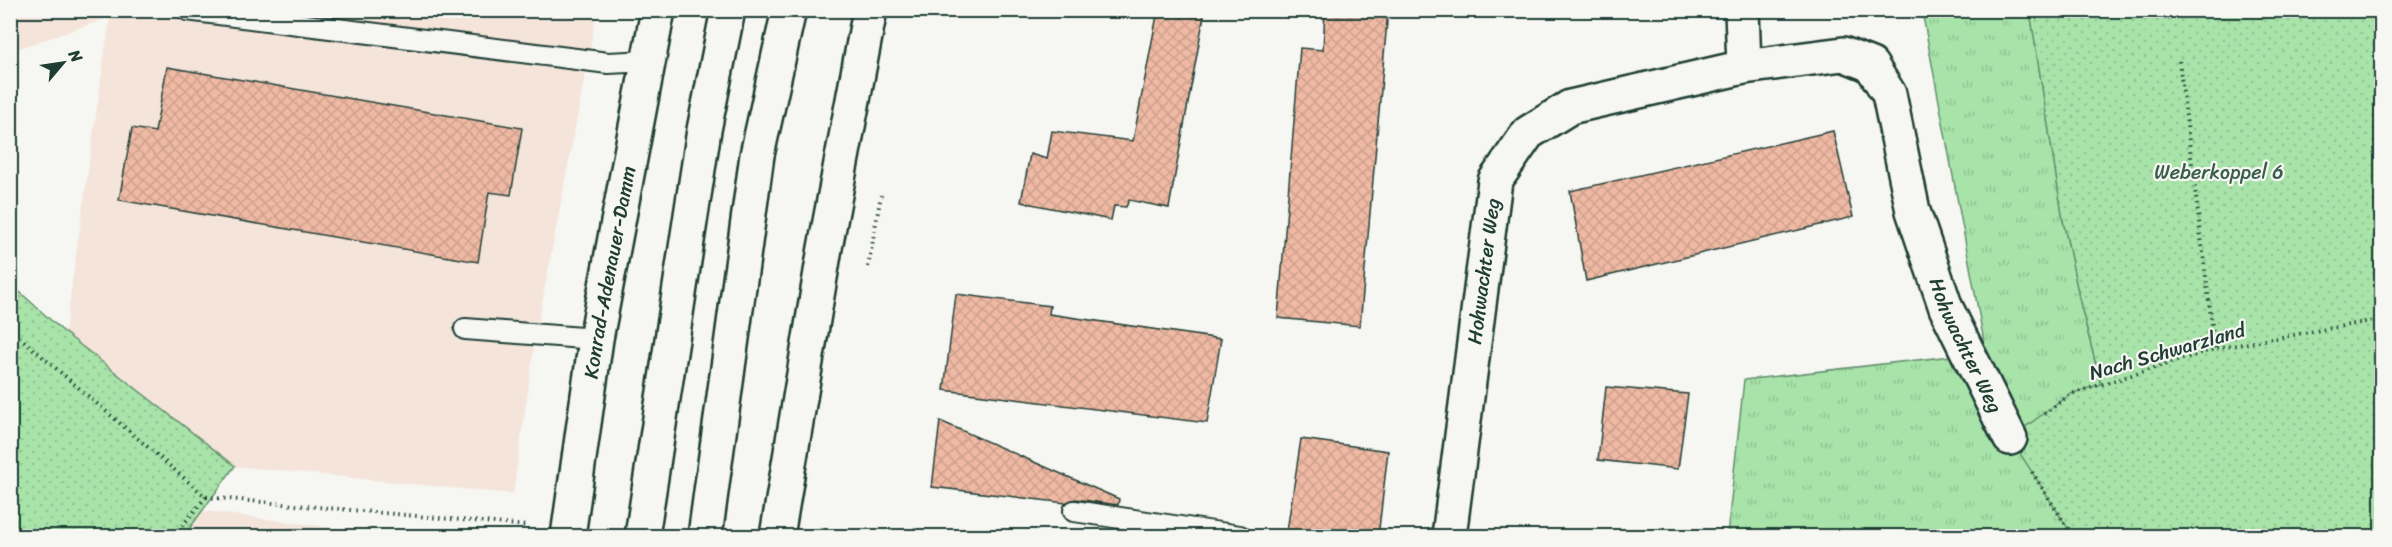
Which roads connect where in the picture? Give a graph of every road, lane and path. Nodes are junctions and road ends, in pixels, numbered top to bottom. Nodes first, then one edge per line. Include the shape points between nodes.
1 (187, 10) edge
2 (658, 10) edge
3 (728, 10) edge
4 (789, 10) edge
5 (870, 10) edge
6 (1742, 10) edge
7 (649, 61) junction
8 (2179, 61) dead end
9 (1744, 68) junction
10 (2382, 319) edge
11 (10, 329) edge
12 (465, 329) dead end
13 (596, 339) junction
14 (2215, 349) junction
15 (2010, 438) junction
16 (206, 496) junction
17 (1074, 510) dead end
18 (530, 526) dead end
19 (1915, 532) dead end
20 (174, 537) edge
21 (568, 537) edge
22 (642, 537) edge
23 (705, 537) edge
24 (777, 537) edge
25 (1240, 537) edge
26 (1449, 537) edge
27 (1899, 537) edge
28 (2073, 537) edge

1 - 7 lane via 608,63
2 - 7 main road, Konrad-Adenauer-Damm
3 - 22 main road via 704,130
4 - 23 main road via 757,155
5 - 24 main road
6 - 9 main road
7 - 13 main road, Konrad-Adenauer-Damm
8 - 14 path
9 - 15 main road, Hohwachter Weg via 1843,54 1871,65 1889,94 1913,211 1946,308
9 - 26 main road, Hohwachter Weg via 1570,107 1528,133 1495,181
10 - 14 path, Nach Schwarzland
11 - 16 path
12 - 13 lane
13 - 21 main road, Konrad-Adenauer-Damm
14 - 15 path, Nach Schwarzland via 2071,394
15 - 28 path
16 - 18 path
16 - 20 path
17 - 25 lane
19 - 27 path

